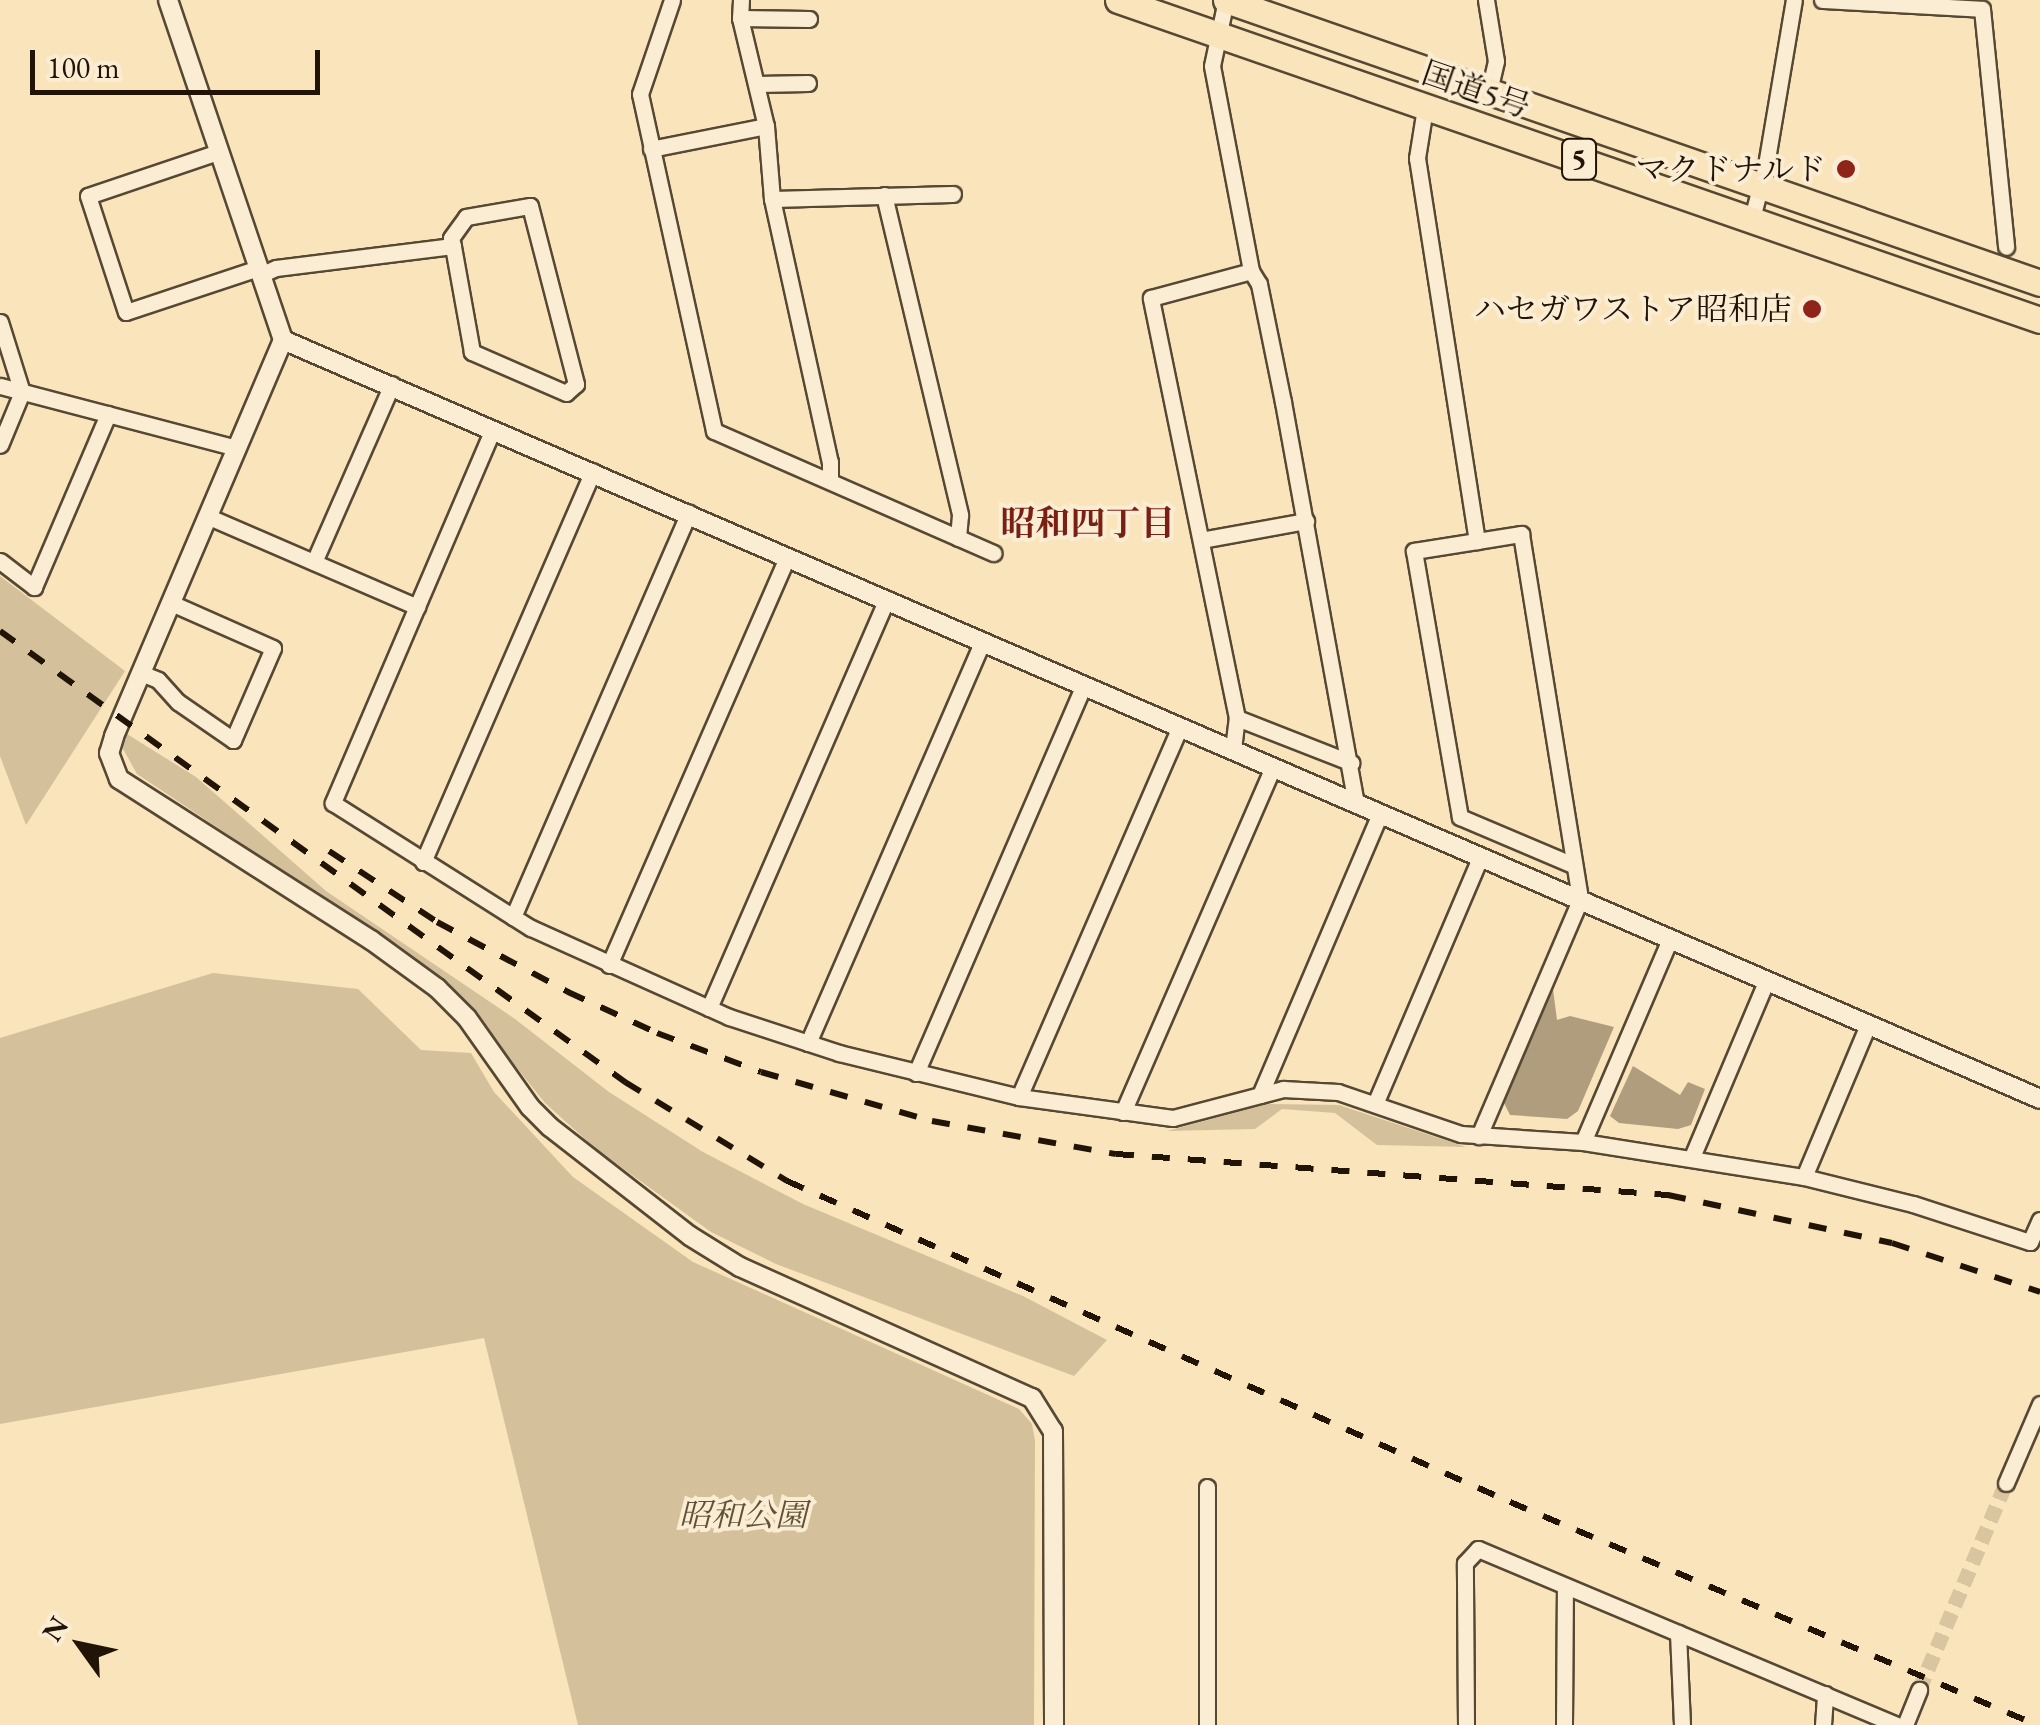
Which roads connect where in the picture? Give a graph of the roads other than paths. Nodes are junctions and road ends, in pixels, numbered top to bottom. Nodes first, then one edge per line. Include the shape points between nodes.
1 (168, 0) edge
2 (672, 0) edge
3 (742, 0) edge
4 (1118, 0) edge
5 (1226, 0) edge
6 (1486, 0) edge
7 (1794, 0) edge
8 (1822, 0) edge
9 (740, 18) junction
10 (809, 19) dead end
11 (1218, 34) junction
12 (808, 83) dead end
13 (757, 84) junction
14 (1489, 92) junction
15 (1425, 108) junction
16 (766, 126) junction
17 (651, 150) junction
18 (218, 152) junction
19 (1761, 188) junction
20 (953, 194) dead end
21 (884, 195) junction
22 (772, 199) junction
23 (1752, 218) junction
24 (454, 246) junction
25 (2006, 248) dead end
26 (1251, 270) junction
27 (259, 271) junction
28 (2040, 283) edge
29 (2040, 320) edge
30 (0, 322) edge
31 (283, 340) junction
32 (6, 356) edge
33 (392, 384) junction
34 (0, 386) edge
35 (22, 392) junction
36 (108, 414) junction
37 (493, 429) junction
38 (0, 445) edge
39 (237, 448) junction
40 (593, 471) junction
41 (830, 482) junction
42 (689, 514) junction
43 (207, 516) junction
44 (1306, 521) junction
45 (958, 538) junction
46 (1201, 540) junction
47 (1477, 541) junction
48 (993, 553) dead end
49 (788, 556) junction
50 (0, 561) edge
51 (314, 562) junction
52 (886, 598) junction
53 (171, 603) junction
54 (417, 608) junction
55 (983, 640) junction
56 (141, 673) junction
57 (1084, 685) junction
58 (1237, 718) junction
59 (1180, 726) junction
60 (1233, 749) junction
61 (1352, 763) junction
62 (1273, 768) junction
63 (1356, 803) junction
64 (1380, 813) junction
65 (1460, 817) junction
66 (1462, 848) junction
67 (1481, 856) junction
68 (423, 862) junction
69 (1574, 865) junction
70 (1580, 900) junction
71 (513, 917) junction
72 (1670, 940) junction
73 (610, 965) junction
74 (1766, 982) junction
75 (710, 1008) junction
76 (1868, 1025) junction
77 (808, 1043) junction
78 (916, 1074) junction
79 (1260, 1095) junction
80 (1018, 1096) junction
81 (2040, 1099) edge
82 (1376, 1104) junction
83 (1124, 1112) junction
84 (1479, 1136) junction
85 (1583, 1142) junction
86 (1692, 1156) junction
87 (1804, 1176) junction
88 (2040, 1220) edge
89 (2040, 1404) edge
90 (2006, 1482) tunnel mouth
91 (1207, 1487) dead end
92 (1565, 1586) junction
93 (1678, 1633) junction
94 (1918, 1690) tunnel mouth
95 (1825, 1694) junction
96 (1054, 1725) edge
97 (1207, 1725) edge
98 (1466, 1725) edge
99 (1564, 1725) edge
100 (1682, 1725) edge
101 (1823, 1725) edge
102 (1896, 1725) edge
103 (1906, 1725) edge

1 - 18 street
2 - 17 street via 640,94
3 - 9 street
4 - 11 highway, 国道5号 / 5
5 - 11 street
5 - 14 highway, 国道5号 / 5
6 - 14 street via 1496,61
7 - 19 street
8 - 25 street via 1982,9
9 - 10 street
9 - 13 street
11 - 15 highway, 国道5号 / 5
11 - 26 street via 1212,66
12 - 13 street
13 - 16 street
14 - 19 highway, 国道5号 / 5
15 - 23 highway, 国道5号 / 5
15 - 47 street via 1417,158
16 - 17 street
16 - 22 street
17 - 41 street via 714,431
18 - 27 street
18 - 27 street via 88,196 126,312
19 - 23 street
19 - 28 highway, 国道5号 / 5
20 - 21 street
21 - 22 street
21 - 45 street via 960,516
22 - 41 street
23 - 29 highway, 国道5号 / 5
24 - 24 street via 466,216 530,206 576,384 566,393 472,352
24 - 27 street
26 - 44 street
26 - 46 street via 1151,298
27 - 31 street
30 - 32 street
31 - 33 street
31 - 39 street
32 - 35 street
33 - 37 street
33 - 51 street
34 - 35 street
35 - 36 street
35 - 38 street
36 - 39 street
36 - 50 street via 34,587
37 - 40 street
37 - 54 street
39 - 43 street
40 - 42 street
40 - 68 street
41 - 45 street
42 - 49 street
42 - 71 street
43 - 51 street
43 - 53 street
44 - 46 street
44 - 61 street
45 - 48 street
46 - 58 street
47 - 65 street via 1414,550
47 - 69 street via 1521,534
49 - 52 street
49 - 73 street
51 - 54 street
52 - 55 street
52 - 75 street
53 - 56 street
53 - 56 street via 273,648 232,740
54 - 68 street via 333,804
55 - 57 street
55 - 77 street
56 - 96 street via 109,753 119,779 436,988 550,1127 690,1236 740,1266 1032,1398 1053,1431
57 - 59 street
57 - 78 street
58 - 60 street
58 - 61 street
59 - 60 street
59 - 80 street
60 - 62 street
61 - 63 street
62 - 63 street
62 - 83 street
63 - 64 street
64 - 66 street
64 - 79 street
65 - 66 street
65 - 69 street
66 - 67 street
67 - 70 street
67 - 82 street
68 - 71 street
69 - 70 street
70 - 72 street
70 - 84 street
71 - 73 street
72 - 74 street
72 - 85 street
73 - 75 street
74 - 76 street
74 - 86 street
75 - 77 street
76 - 81 street
76 - 87 street
77 - 78 street
78 - 80 street
79 - 82 street via 1283,1089 1338,1092
79 - 83 street via 1172,1118
80 - 83 street
82 - 84 street
84 - 85 street
85 - 86 street
86 - 87 street
87 - 88 street via 2030,1242
89 - 90 street
91 - 97 street
92 - 93 street
92 - 98 street via 1478,1549 1470,1554
92 - 99 street
93 - 95 street
93 - 100 street
94 - 103 street
95 - 101 street
95 - 102 street

